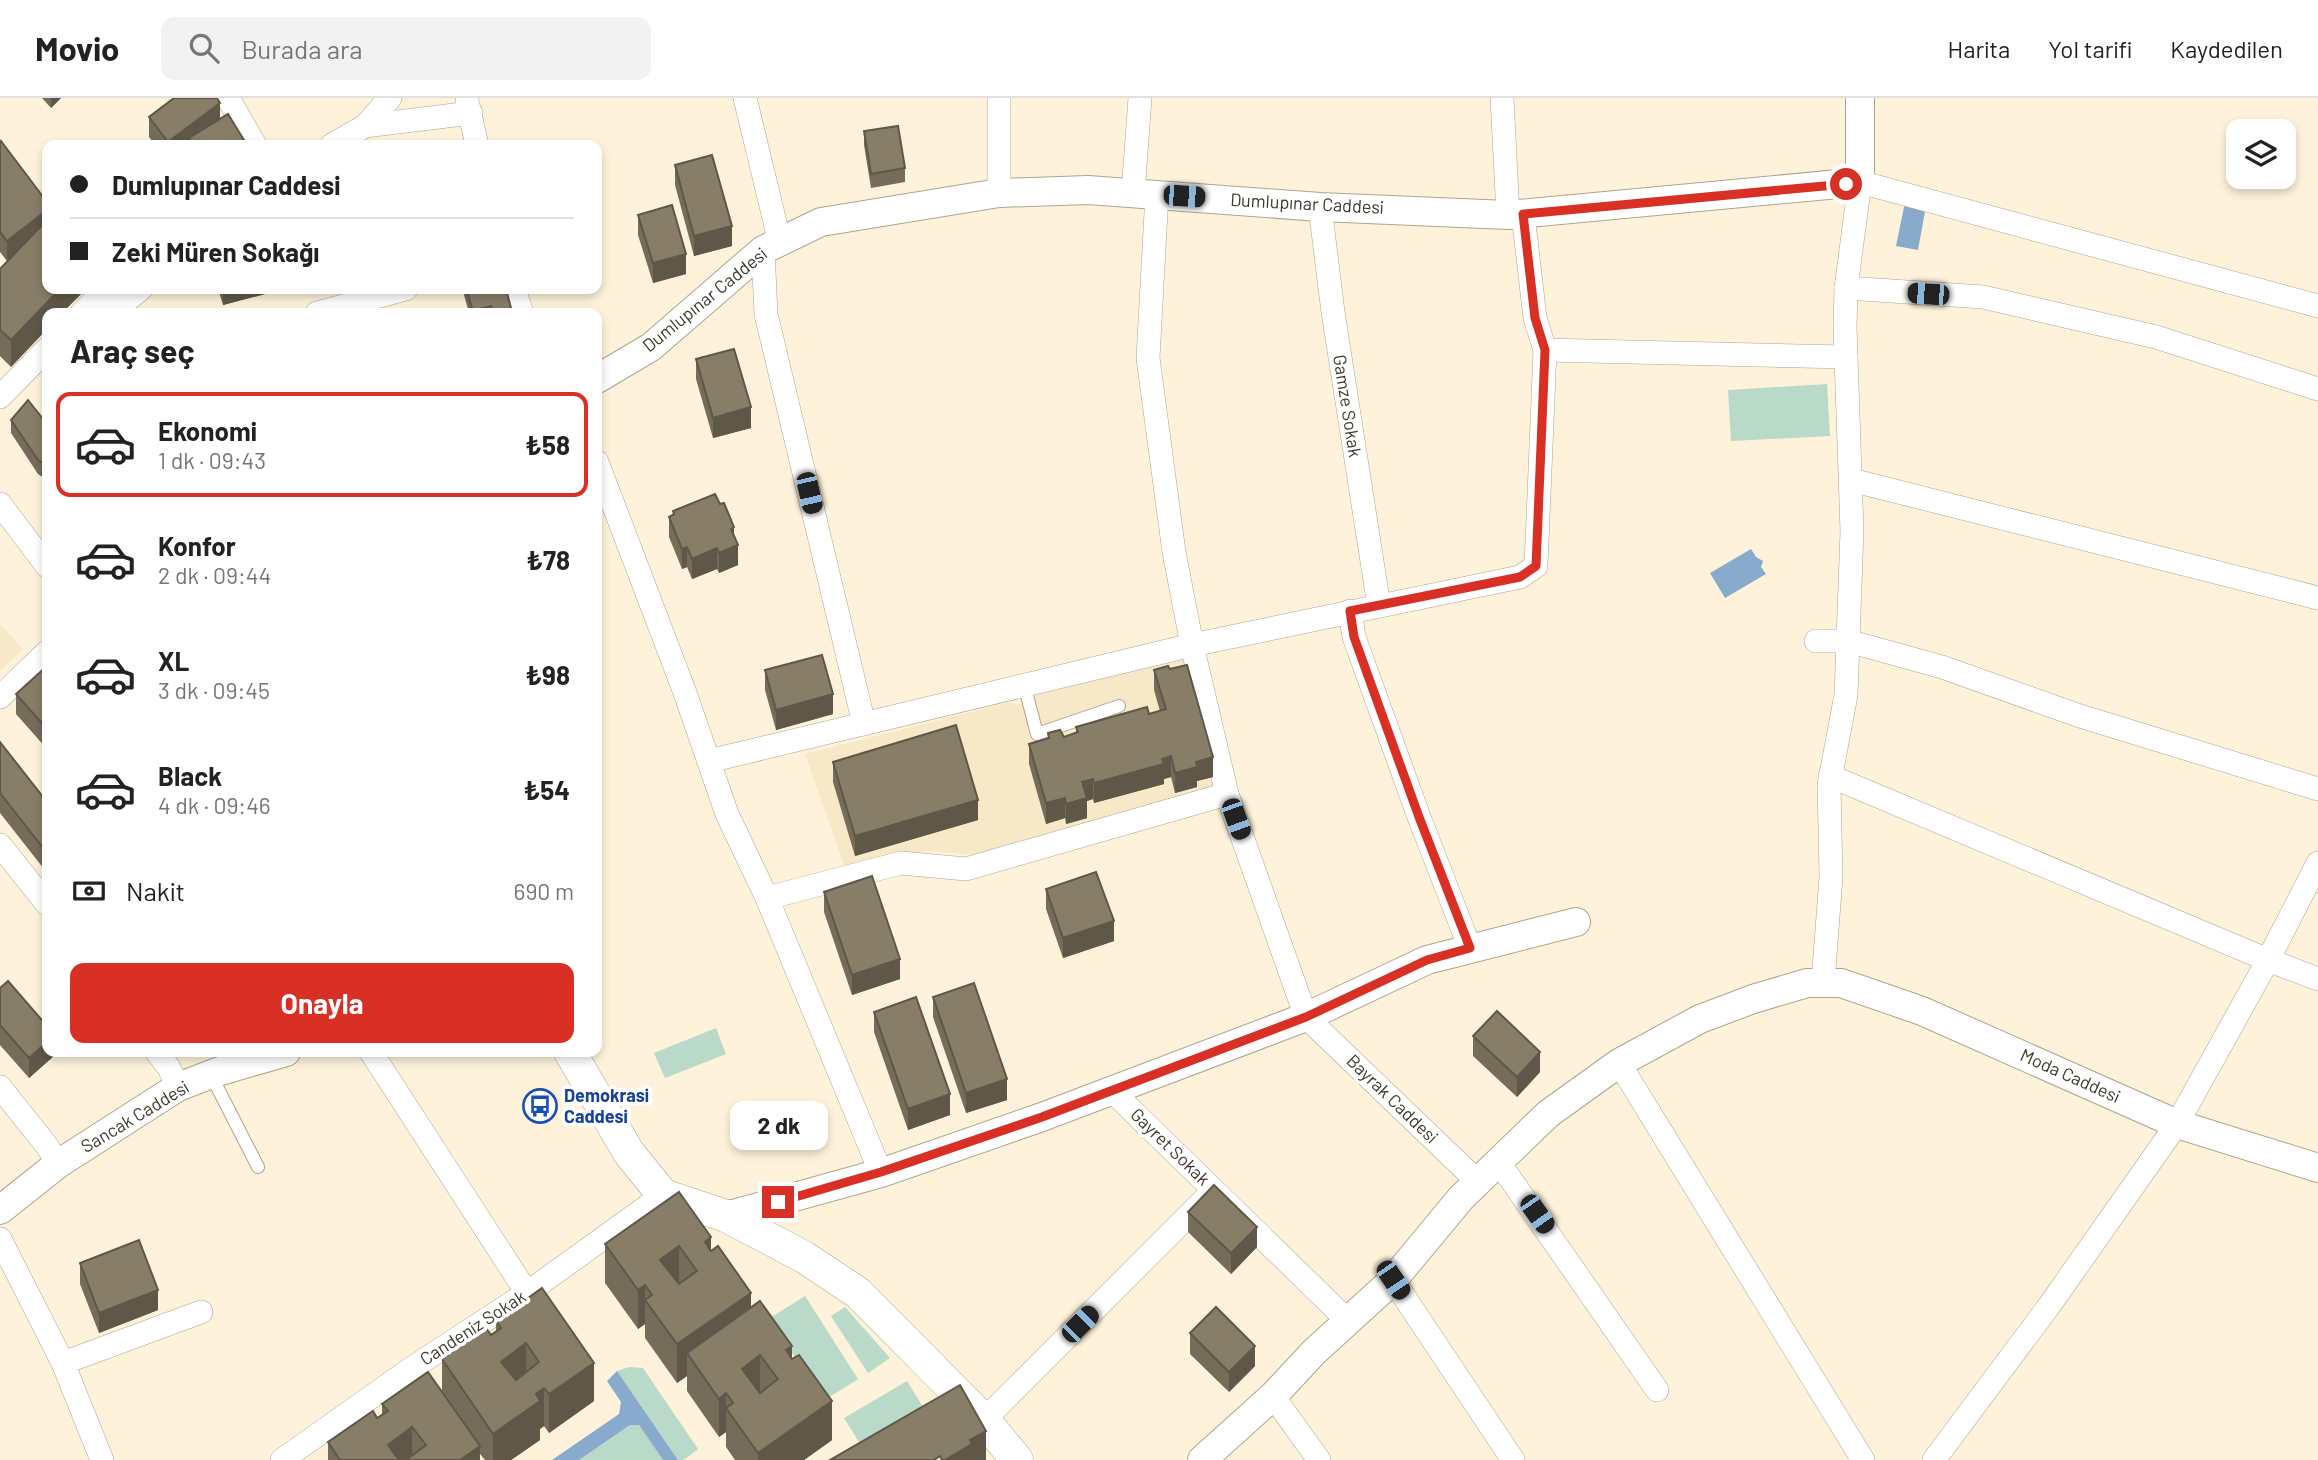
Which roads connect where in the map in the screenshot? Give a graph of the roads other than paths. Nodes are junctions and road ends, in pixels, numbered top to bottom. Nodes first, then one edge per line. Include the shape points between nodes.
1 (228, 98) edge
2 (390, 98) edge
3 (745, 98) edge
4 (999, 98) edge
5 (1140, 98) edge
6 (1502, 98) edge
7 (1859, 98) edge
8 (469, 106) edge
9 (365, 126) junction
10 (252, 140) edge
11 (341, 140) edge
12 (476, 140) edge
13 (1860, 182) junction
14 (999, 193) junction
15 (1145, 193) junction
16 (1320, 206) junction
17 (1516, 214) junction
18 (771, 247) junction
19 (1846, 288) junction
20 (128, 294) edge
21 (387, 294) edge
22 (103, 304) edge
23 (2318, 306) edge
24 (336, 308) edge
25 (1545, 350) junction
26 (42, 354) edge
27 (1846, 357) junction
28 (602, 376) edge
29 (2318, 389) edge
30 (0, 397) edge
31 (602, 475) edge
32 (1851, 480) junction
33 (0, 504) edge
34 (42, 559) edge
35 (2318, 598) edge
36 (1379, 606) junction
37 (1350, 611) junction
38 (1816, 641) dead end
39 (1848, 641) junction
40 (1192, 645) junction
41 (42, 657) edge
42 (1024, 684) junction
43 (0, 696) edge
44 (1119, 706) dead end
45 (864, 724) junction
46 (709, 761) junction
47 (1830, 776) junction
48 (2318, 789) edge
49 (1227, 794) junction
50 (0, 845) edge
51 (2318, 863) edge
52 (42, 898) edge
53 (768, 898) junction
54 (1576, 922) dead end
55 (1470, 948) junction
56 (2267, 960) junction
57 (2318, 979) edge
58 (1823, 982) junction
59 (1306, 1017) junction
60 (161, 1057) edge
61 (270, 1057) edge
62 (374, 1057) edge
63 (573, 1057) edge
64 (1619, 1063) junction
65 (211, 1075) junction
66 (0, 1087) edge
67 (178, 1087) junction
68 (1112, 1091) junction
69 (2177, 1124) junction
70 (1499, 1161) junction
71 (58, 1164) junction
72 (258, 1167) dead end
73 (2318, 1168) edge
74 (881, 1172) junction
75 (1477, 1181) junction
76 (1214, 1190) junction
77 (663, 1195) junction
78 (0, 1210) edge
79 (726, 1216) junction
80 (0, 1239) edge
81 (1393, 1280) junction
82 (527, 1293) junction
83 (201, 1312) dead end
84 (1348, 1321) junction
85 (63, 1363) junction
86 (1657, 1390) dead end
87 (1273, 1396) junction
88 (984, 1420) junction
89 (101, 1460) edge
90 (282, 1460) edge
91 (1017, 1460) edge
92 (1202, 1460) edge
93 (1319, 1460) edge
94 (1513, 1460) edge
95 (1863, 1460) edge
96 (1934, 1460) edge

1 - 10 street
2 - 9 street
3 - 18 street
4 - 14 street
5 - 15 street
6 - 17 street
7 - 13 street
8 - 9 street
8 - 12 street
9 - 11 street
13 - 17 street, Dumlupınar Caddesi
13 - 19 street
13 - 23 street
14 - 15 street, Dumlupınar Caddesi
14 - 18 street, Dumlupınar Caddesi via 821,222
15 - 16 street, Dumlupınar Caddesi
15 - 40 street via 1148,358 1172,539
16 - 17 street, Dumlupınar Caddesi
16 - 36 street, Gamze Sokak
17 - 25 street
18 - 28 street, Dumlupınar Caddesi via 651,347
18 - 45 street via 766,314
19 - 27 street
19 - 29 street via 1983,297 2156,337
20 - 22 street
21 - 24 street
25 - 27 street
25 - 36 street via 1536,566 1520,577
26 - 30 street
27 - 32 street
31 - 46 street
32 - 35 street
32 - 39 street
33 - 34 street
36 - 37 street
37 - 40 street
37 - 55 street via 1358,650
38 - 39 street
39 - 47 street via 1846,695
39 - 48 street
40 - 42 street
40 - 49 street
41 - 43 street
42 - 44 lane via 1038,734
42 - 45 street
45 - 46 street
46 - 53 street via 727,814
47 - 56 street
47 - 58 street
49 - 53 street via 966,870 901,863
49 - 59 street
50 - 52 street
51 - 56 street
53 - 74 street
54 - 55 street
55 - 59 street via 1427,960
56 - 57 street
56 - 69 street
58 - 64 street via 1753,999 1700,1019
58 - 69 street, Moda Caddesi via 1841,983 1922,1011
59 - 68 street
59 - 75 street, Bayrak Caddesi
60 - 67 street
61 - 65 street, Sancak Caddesi
62 - 82 street
63 - 77 main road via 629,1153
64 - 70 street via 1548,1114
64 - 95 street
65 - 67 street, Sancak Caddesi
65 - 72 lane
66 - 71 street
67 - 71 street, Sancak Caddesi
68 - 74 street
68 - 76 street, Gayret Sokak
69 - 73 street, Moda Caddesi
69 - 96 street
70 - 75 street
70 - 86 street
71 - 78 street, Sancak Caddesi
74 - 79 street
75 - 81 street
76 - 84 street, Gayret Sokak
76 - 88 street
77 - 79 main road
77 - 82 street, Candeniz Sokak
79 - 88 main road via 804,1257 858,1293
80 - 85 street
81 - 84 street
81 - 94 street
82 - 90 street, Candeniz Sokak
83 - 85 street
84 - 87 street
85 - 89 street
87 - 92 street
87 - 93 street
88 - 91 main road

